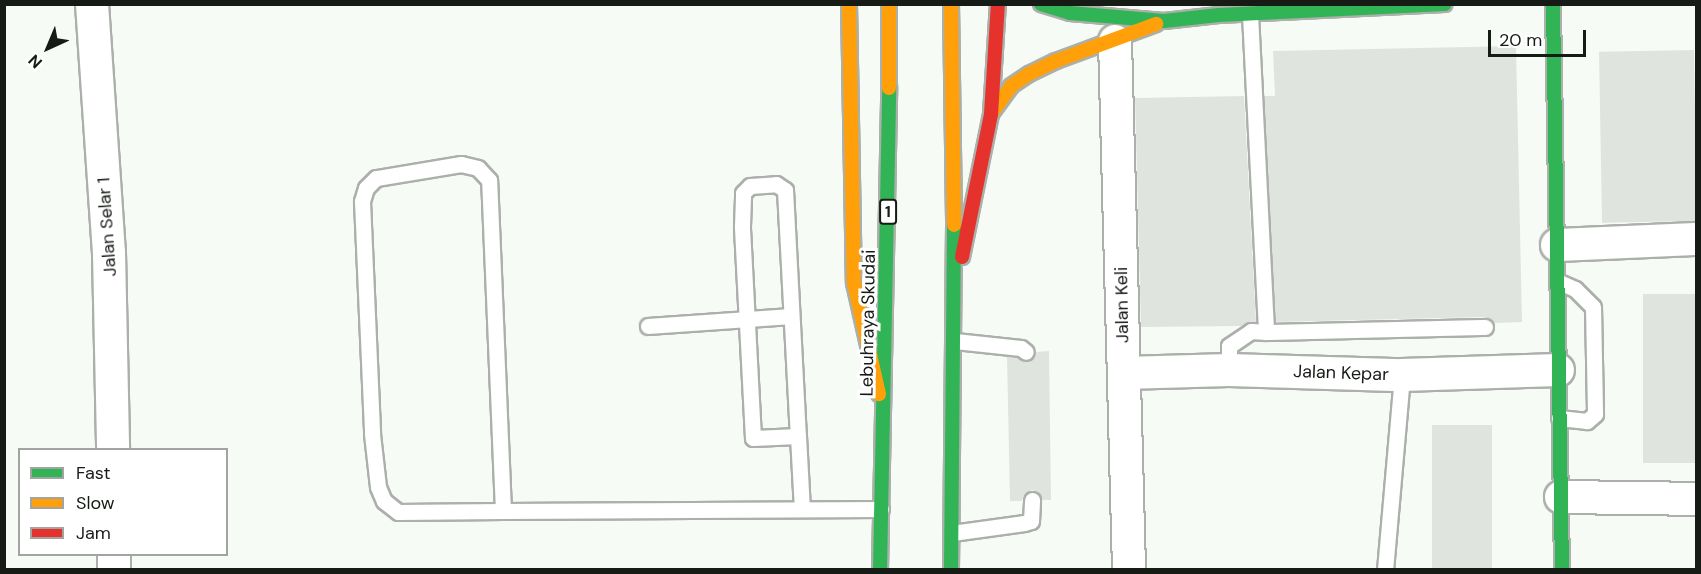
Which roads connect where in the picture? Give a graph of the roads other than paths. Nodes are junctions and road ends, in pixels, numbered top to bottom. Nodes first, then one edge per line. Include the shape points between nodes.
1 (92, 4) edge
2 (849, 4) edge
3 (889, 4) edge
4 (951, 4) edge
5 (998, 4) edge
6 (1041, 4) edge
7 (1445, 4) edge
8 (1553, 4) edge
9 (1337, 7) edge
10 (1243, 11) edge
11 (1164, 21) junction
12 (1115, 41) junction
13 (991, 114) junction
14 (1696, 239) edge
15 (1557, 245) junction
16 (1557, 281) junction
17 (955, 289) junction
18 (791, 316) junction
19 (747, 318) junction
20 (648, 326) dead end
21 (1485, 327) dead end
22 (1266, 332) junction
23 (955, 341) junction
24 (1026, 352) dead end
25 (1229, 370) junction
26 (1558, 370) junction
27 (1124, 373) junction
28 (1402, 375) junction
29 (1560, 418) junction
30 (884, 419) junction
31 (798, 436) junction
32 (113, 448) edge
33 (1561, 497) junction
34 (1696, 499) edge
35 (1032, 500) dead end
36 (802, 509) junction
37 (881, 509) junction
38 (503, 512) junction
39 (952, 533) junction
40 (880, 570) edge
41 (951, 570) edge
42 (1129, 570) edge
43 (1385, 570) edge
44 (1562, 570) edge

1 - 32 street, Jalan Selar 1 via 109,253
2 - 30 main road via 854,284
3 - 30 main road, Lebuhraya Skudai / 1
4 - 17 main road
5 - 13 main road
6 - 11 main road via 1070,13
7 - 9 main road
8 - 15 main road
9 - 10 main road
10 - 11 main road
10 - 22 lane
11 - 12 main road
12 - 13 main road via 1029,74 1011,86
12 - 27 street, Jalan Keli
13 - 17 main road
14 - 15 street
15 - 16 main road
16 - 26 main road
16 - 29 lane via 1575,289 1593,307 1595,414 1587,421
17 - 23 main road
18 - 19 lane
18 - 19 lane via 785,190 776,184 750,186 743,193
18 - 31 lane
19 - 20 lane
19 - 31 lane via 753,438
21 - 22 lane
22 - 25 lane via 1251,331 1229,346
23 - 24 lane via 1021,348
23 - 39 main road
25 - 27 street, Jalan Kepar
25 - 28 street, Jalan Kepar
26 - 28 street, Jalan Kepar
26 - 29 main road
27 - 42 street, Jalan Keli
28 - 43 lane
29 - 33 main road
30 - 37 main road, Lebuhraya Skudai / 1
31 - 36 lane
33 - 34 street
33 - 44 main road
35 - 39 lane via 1031,521
36 - 37 lane
36 - 38 lane
37 - 40 main road, Lebuhraya Skudai / 1
38 - 38 lane via 398,512 384,501 378,487 372,434 362,201 366,188 376,178 461,164 478,168 489,180
39 - 41 main road

